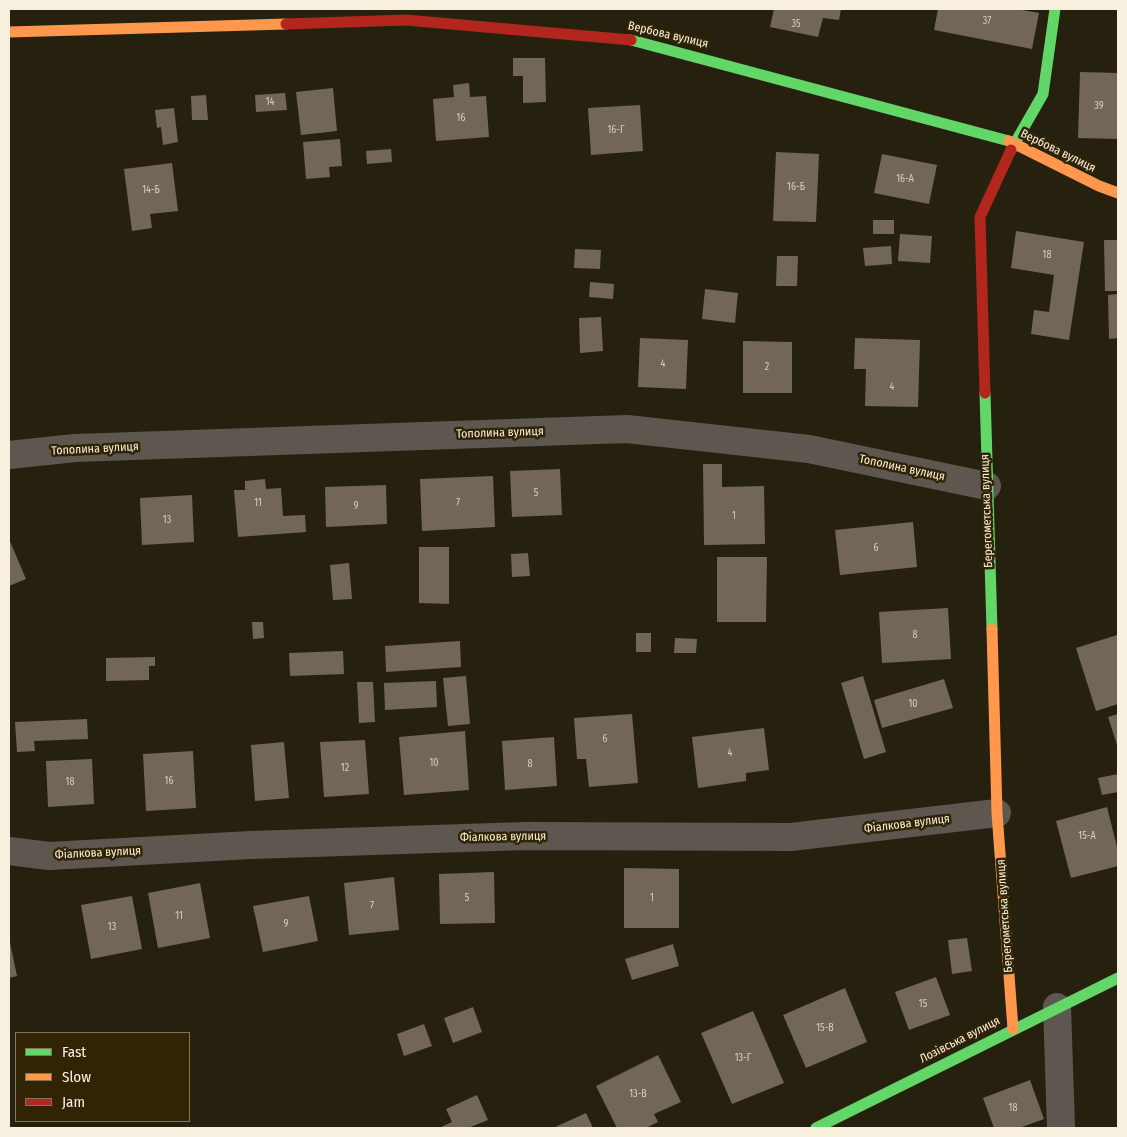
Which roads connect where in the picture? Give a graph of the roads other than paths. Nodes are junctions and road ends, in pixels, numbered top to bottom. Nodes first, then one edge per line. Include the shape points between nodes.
1 (1055, 9) edge
2 (9, 32) edge
3 (1014, 143) junction
4 (1118, 194) edge
5 (9, 456) edge
6 (986, 486) junction
7 (997, 813) junction
8 (9, 851) edge
9 (1118, 978) edge
10 (1057, 1007) junction
11 (1013, 1029) junction
12 (816, 1128) edge
13 (1061, 1128) edge

1 - 3 street, Берегометська вулиця via 1043,94
2 - 3 street, Вербова вулиця via 406,20 628,39
3 - 4 street, Вербова вулиця
3 - 6 street, Берегометська вулиця via 980,217
5 - 6 street, Тополина вулиця via 75,448 627,429 809,449
6 - 7 street, Берегометська вулиця
7 - 8 street, Фіалкова вулиця via 791,837 525,836 251,845 49,856
7 - 11 street, Берегометська вулиця
9 - 10 street, Лозівська вулиця
10 - 11 street, Лозівська вулиця
10 - 13 street
11 - 12 street, Лозівська вулиця

